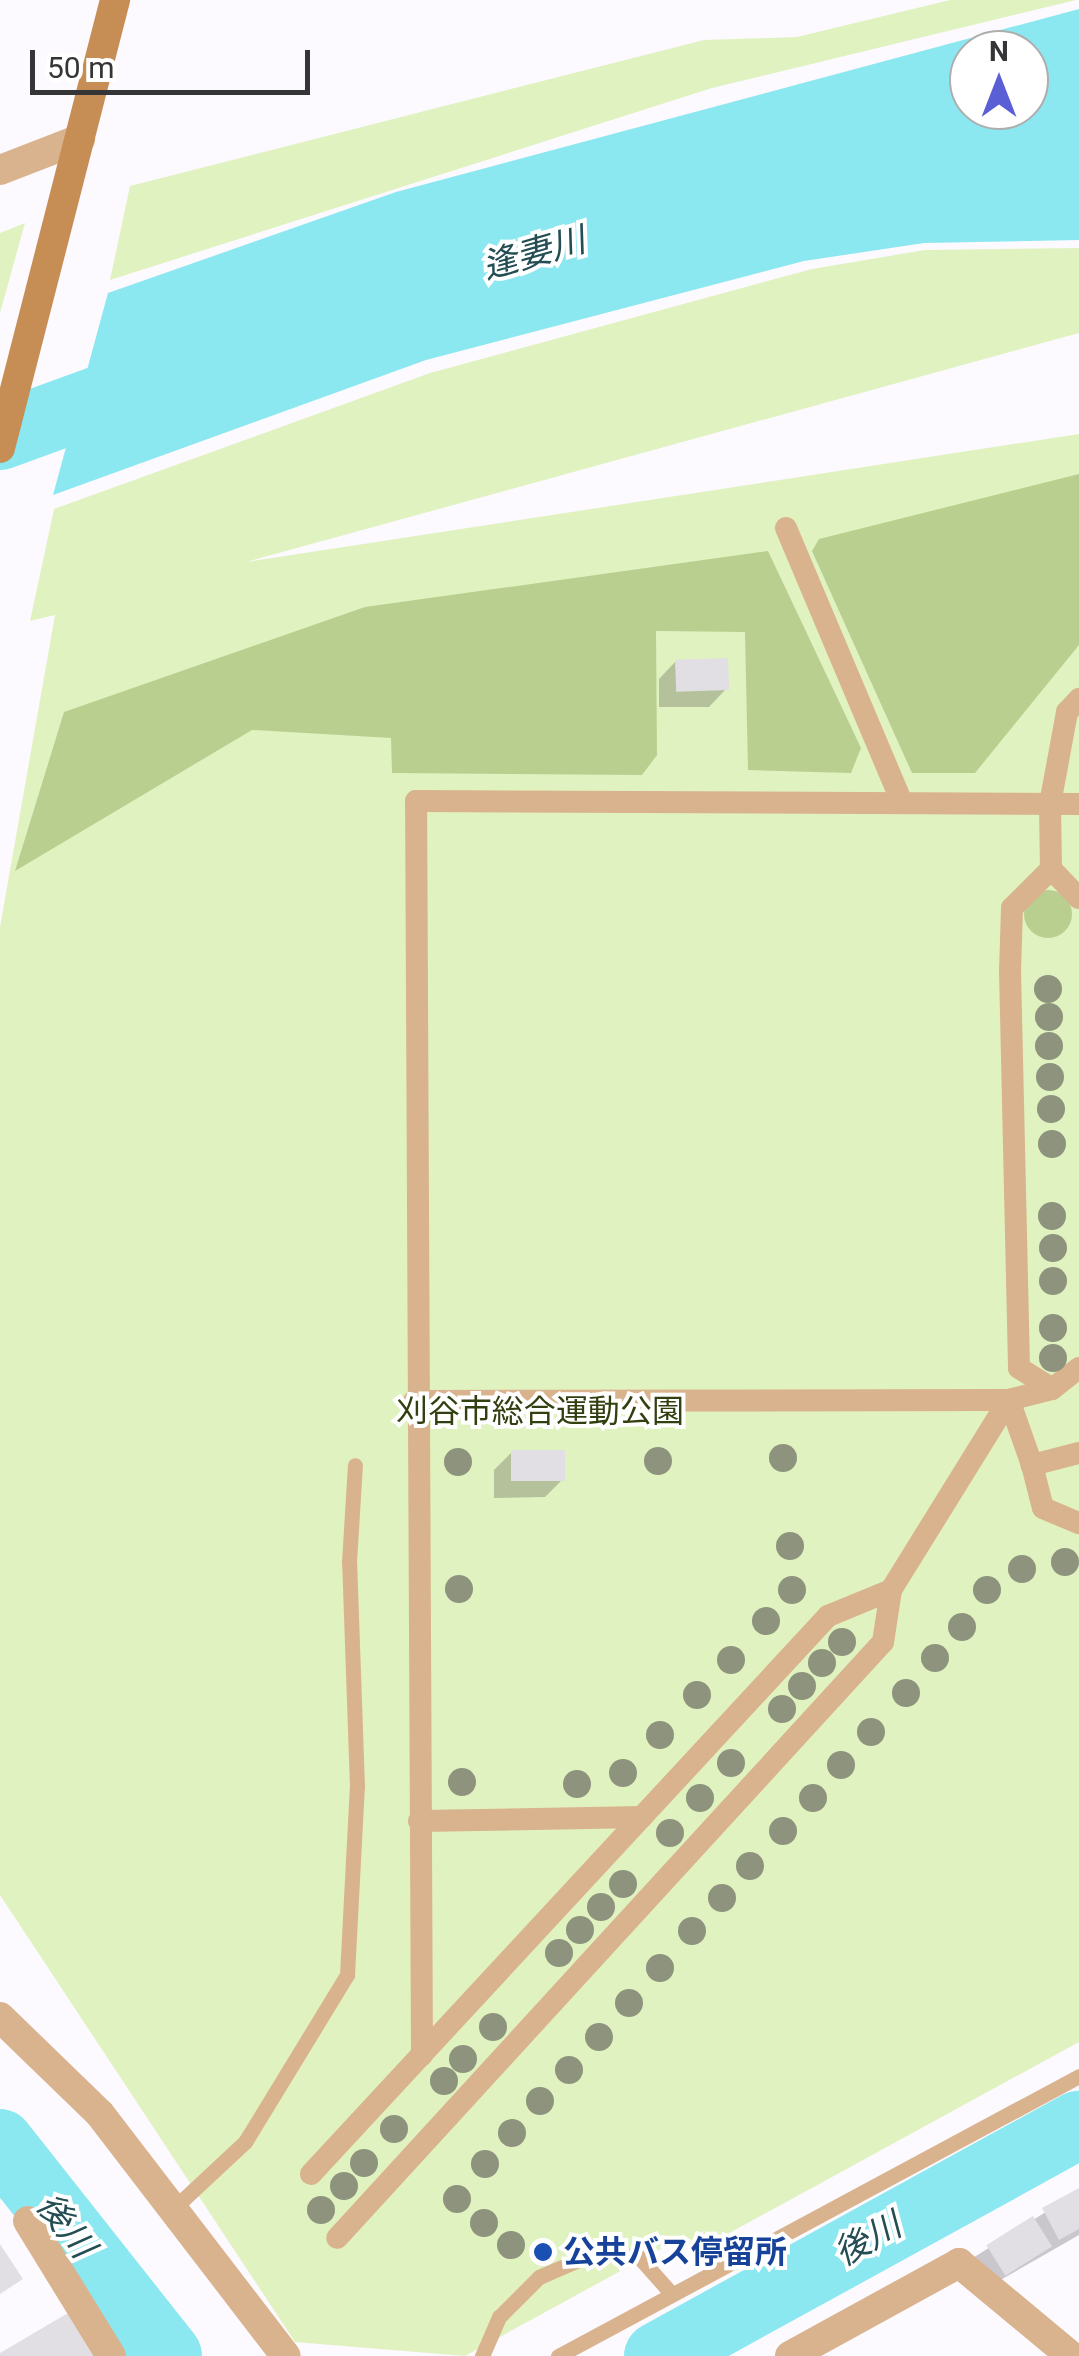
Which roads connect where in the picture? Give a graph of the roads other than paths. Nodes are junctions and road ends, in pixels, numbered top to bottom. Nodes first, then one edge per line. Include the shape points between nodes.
1 (116, 0) edge
2 (80, 138) junction
3 (0, 170) edge
4 (0, 448) edge
5 (786, 528) dead end
6 (1079, 699) edge
7 (902, 803) junction
8 (1050, 804) junction
9 (1079, 804) edge
10 (1051, 869) junction
11 (1079, 898) edge
12 (1079, 1368) edge
13 (1052, 1389) junction
14 (1009, 1400) junction
15 (414, 1401) junction
16 (1079, 1453) edge
17 (356, 1465) dead end
18 (1032, 1465) junction
19 (1079, 1523) edge
20 (891, 1590) junction
21 (642, 1817) junction
22 (419, 1821) junction
23 (0, 2017) edge
24 (422, 2055) junction
25 (1079, 2076) edge
26 (312, 2174) dead end
27 (172, 2210) junction
28 (28, 2221) dead end
29 (337, 2238) dead end
30 (670, 2292) junction
31 (111, 2356) edge
32 (286, 2356) edge
33 (482, 2356) edge
34 (558, 2356) edge
35 (790, 2356) edge
36 (1071, 2356) edge

1 - 2 main road
2 - 3 street
2 - 4 main road via 35,286
5 - 7 street
6 - 8 street via 1067,712
7 - 8 street
7 - 15 street via 416,801
8 - 9 street
8 - 10 street
10 - 11 street
10 - 13 street via 1012,908 1010,970 1020,1368
12 - 13 street
13 - 14 street
14 - 15 street
14 - 18 street
14 - 20 street
15 - 22 street
16 - 18 street
17 - 27 lane via 349,1562 357,1787 347,1975 246,2142
18 - 19 street via 1043,1508
20 - 21 street via 828,1616
20 - 29 street via 883,1642
21 - 22 street
21 - 24 street
22 - 24 street
23 - 27 street via 100,2114
24 - 26 street
25 - 30 lane
27 - 32 street
28 - 31 street
30 - 33 lane via 638,2257 599,2251 539,2278 499,2317
30 - 34 lane
35 - 36 street via 959,2262

